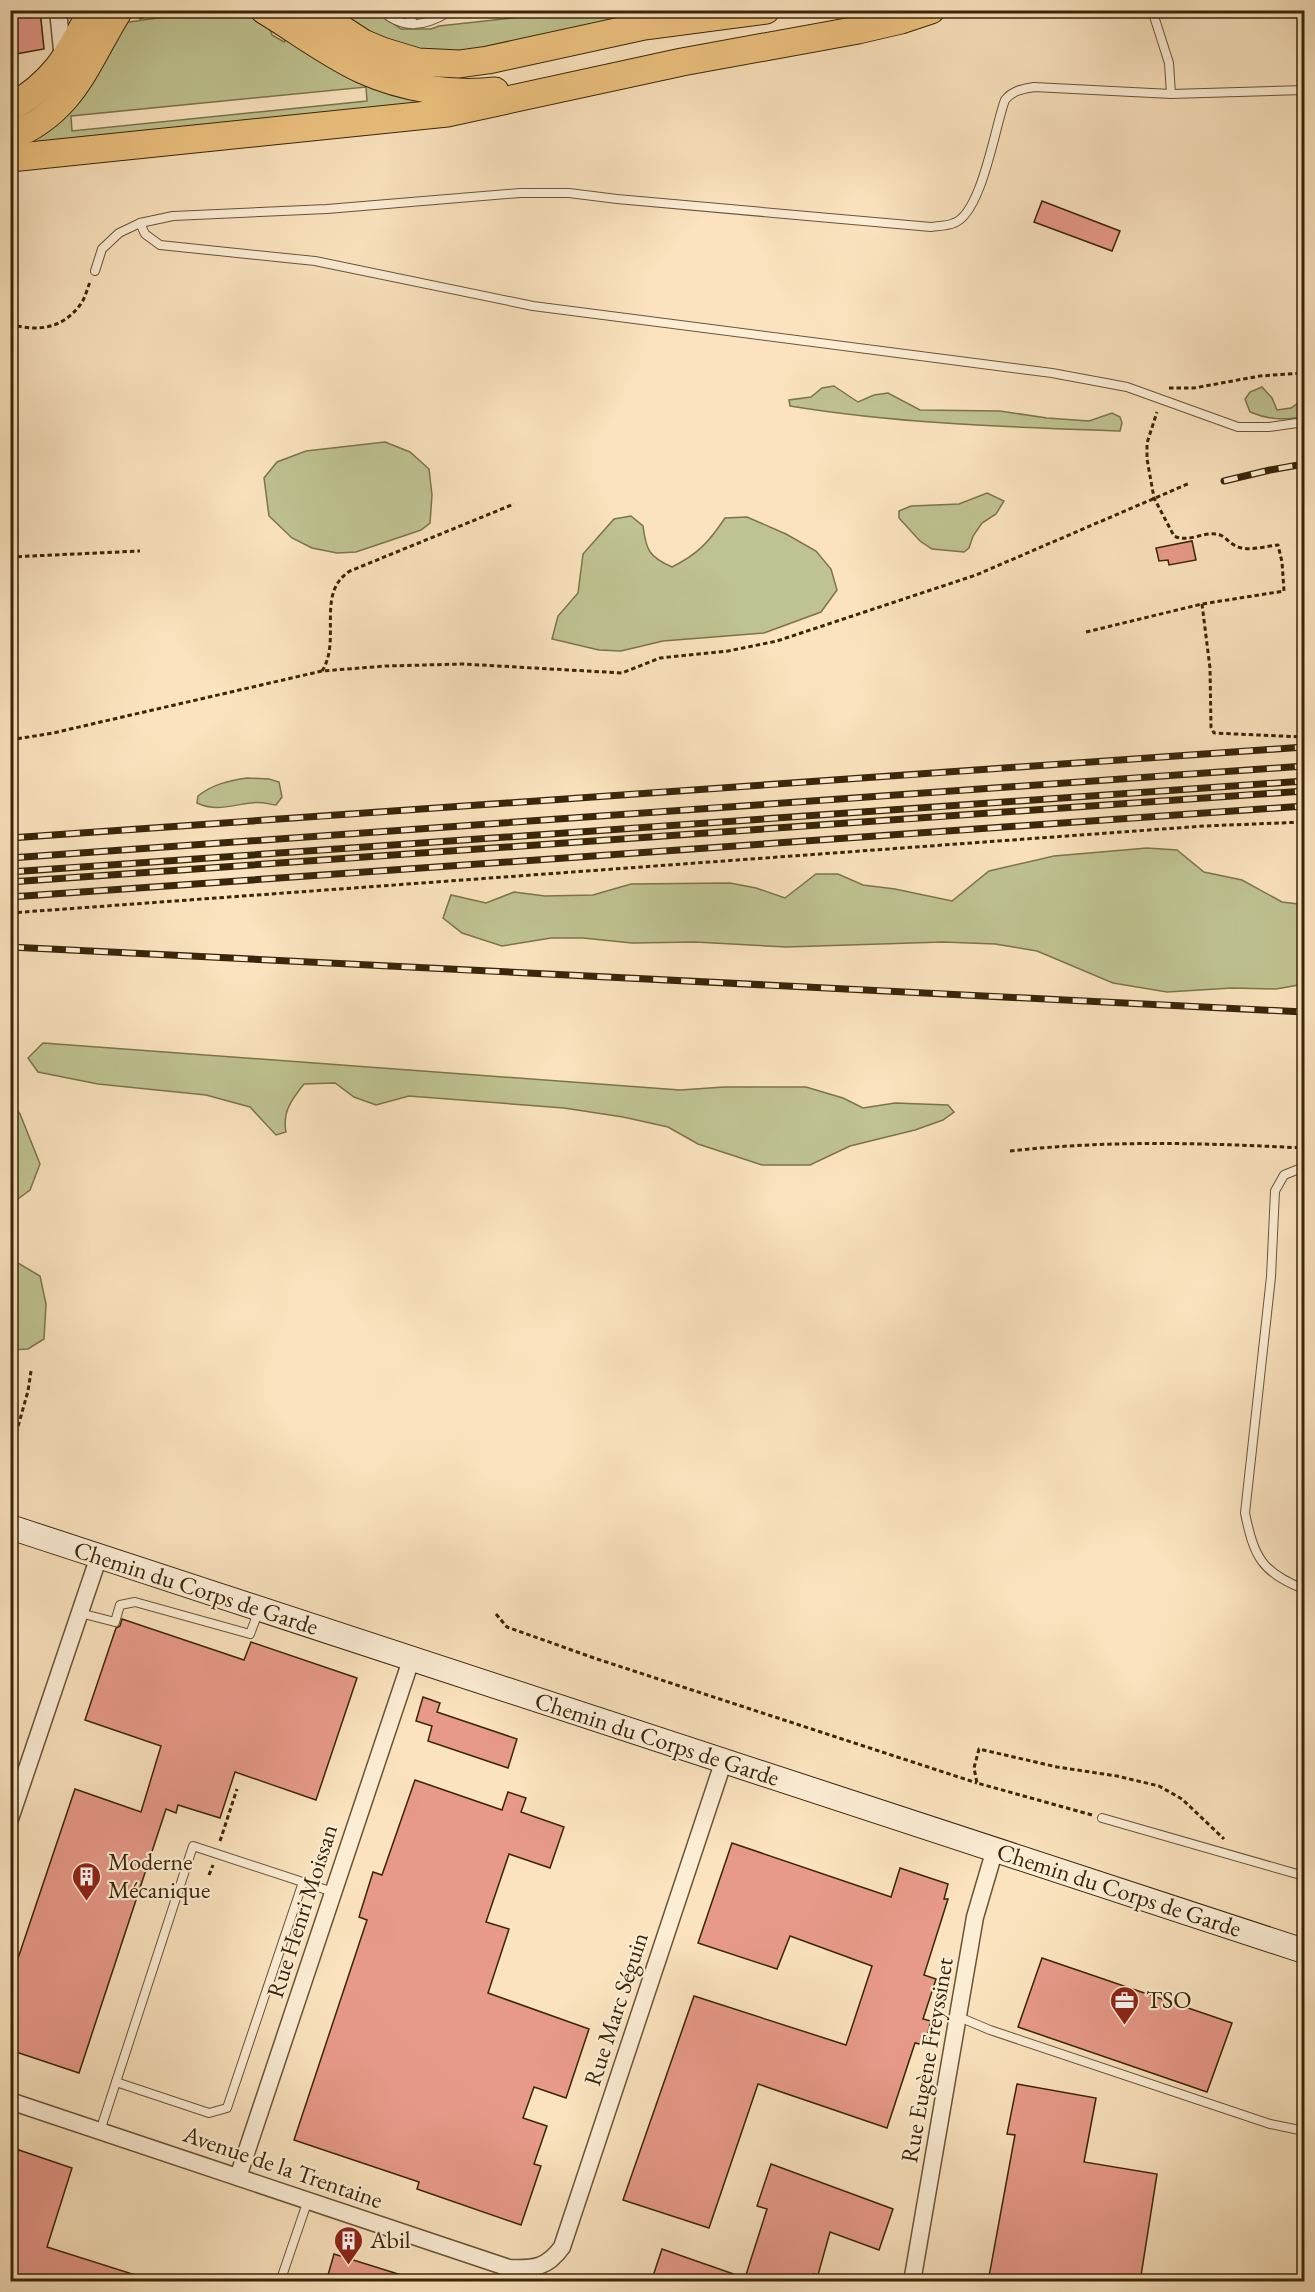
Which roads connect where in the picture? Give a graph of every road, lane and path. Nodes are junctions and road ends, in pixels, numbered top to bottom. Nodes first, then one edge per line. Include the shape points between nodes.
1 (58, 10) edge
2 (92, 10) edge
3 (185, 10) edge
4 (264, 10) edge
5 (312, 10) edge
6 (381, 10) edge
7 (405, 10) edge
8 (469, 10) edge
9 (766, 10) edge
10 (931, 10) edge
11 (950, 10) edge
12 (1146, 10) edge
13 (1152, 10) edge
14 (448, 11) edge
15 (128, 14) edge
16 (1154, 21) junction
17 (414, 24) junction
18 (858, 30) junction
19 (64, 63) junction
20 (1305, 90) edge
21 (1171, 94) junction
22 (10, 108) edge
23 (10, 137) edge
24 (10, 158) edge
25 (140, 223) junction
26 (95, 271) joint
27 (10, 324) edge
28 (1305, 373) edge
29 (1160, 387) dead end
30 (1160, 399) junction
31 (1305, 423) edge
32 (1190, 483) dead end
33 (1154, 498) junction
34 (514, 504) dead end
35 (140, 551) dead end
36 (10, 558) edge
37 (1202, 604) junction
38 (1086, 633) dead end
39 (322, 671) junction
40 (1305, 737) edge
41 (10, 740) edge
42 (1305, 822) edge
43 (10, 913) edge
44 (1305, 1148) edge
45 (1010, 1151) dead end
46 (1305, 1167) edge
47 (31, 1371) dead end
48 (10, 1455) edge
49 (10, 1518) edge
50 (10, 1527) edge
51 (99, 1556) junction
52 (1305, 1589) edge
53 (259, 1609) junction
54 (80, 1613) junction
55 (495, 1614) dead end
56 (411, 1660) junction
57 (724, 1760) junction
58 (977, 1783) junction
59 (237, 1789) dead end
60 (1102, 1818) joint
61 (10, 1819) edge
62 (995, 1849) junction
63 (216, 1854) junction
64 (1246, 1860) junction
65 (209, 1875) dead end
66 (1305, 1876) edge
67 (303, 1882) junction
68 (333, 1892) junction
69 (1305, 1951) edge
70 (959, 2017) junction
71 (116, 2082) junction
72 (10, 2101) edge
73 (100, 2131) junction
74 (1305, 2131) edge
75 (238, 2177) junction
76 (308, 2200) junction
77 (542, 2265) joint
78 (280, 2282) edge
79 (912, 2282) edge

1 - 19 street
2 - 19 main road
3 - 15 path
4 - 18 main road via 364,70 411,85 469,92 508,90 679,52
5 - 9 main road via 382,51 418,62 459,64 644,26
6 - 17 lane via 400,23
7 - 17 lane
8 - 14 lane
10 - 18 main road
11 - 18 lane
12 - 16 lane
13 - 16 lane
14 - 17 lane via 432,22
15 - 23 main road via 76,86 43,118
16 - 21 lane via 1169,63
18 - 24 main road via 682,62 447,113
19 - 22 main road via 32,96
20 - 21 lane
21 - 25 lane via 1034,87 1010,94 1002,107 992,153 970,207 956,223 931,227 569,193 173,216
25 - 26 lane via 119,233 102,249
25 - 30 lane via 145,234 160,245 315,261 532,306 1052,373 1127,387
26 - 27 path via 81,304 56,326 28,329
28 - 29 path via 1260,376 1194,388
30 - 31 lane via 1238,427
30 - 33 path via 1147,443
32 - 33 path
33 - 37 path via 1170,530 1180,539 1215,533 1238,548 1278,545 1284,591
33 - 39 path via 976,575 777,641 660,658 622,673 463,664
34 - 39 path via 342,576 333,591 330,653
35 - 36 path
37 - 38 path
37 - 40 path via 1210,674 1210,727 1214,733
39 - 41 path
42 - 43 path
44 - 45 path via 1152,1142
46 - 52 lane via 1284,1175 1275,1191 1272,1277 1245,1514 1251,1541 1262,1563 1283,1581
47 - 48 path
49 - 51 street
50 - 51 street, Chemin du Corps de Garde
51 - 53 street, Chemin du Corps de Garde
51 - 54 street
53 - 54 lane via 250,1634 135,1602 120,1605 115,1622
53 - 56 street, Chemin du Corps de Garde
54 - 61 street
55 - 58 path via 507,1627 583,1654
56 - 57 street, Chemin du Corps de Garde
56 - 68 street, Rue Henri Moissan
57 - 62 street, Chemin du Corps de Garde
57 - 77 street, Rue Marc Séguin via 562,2247 554,2259
58 - 60 path
58 - 64 path via 974,1768 979,1749 1159,1786 1182,1799
59 - 63 path
60 - 64 lane
62 - 69 street, Chemin du Corps de Garde
62 - 70 street, Rue Eugène Freyssinet via 977,1910
63 - 65 path
63 - 67 lane
63 - 71 lane via 193,1846
64 - 66 lane
67 - 68 lane
67 - 71 lane via 227,2108 209,2113
68 - 75 street, Rue Henri Moissan
70 - 74 lane via 1270,2124
70 - 79 street, Rue Eugène Freyssinet
71 - 73 lane
72 - 73 street, Avenue de la Trentaine
73 - 75 street, Avenue de la Trentaine
75 - 76 street, Avenue de la Trentaine
76 - 77 street, Avenue de la Trentaine via 509,2268
76 - 78 lane

